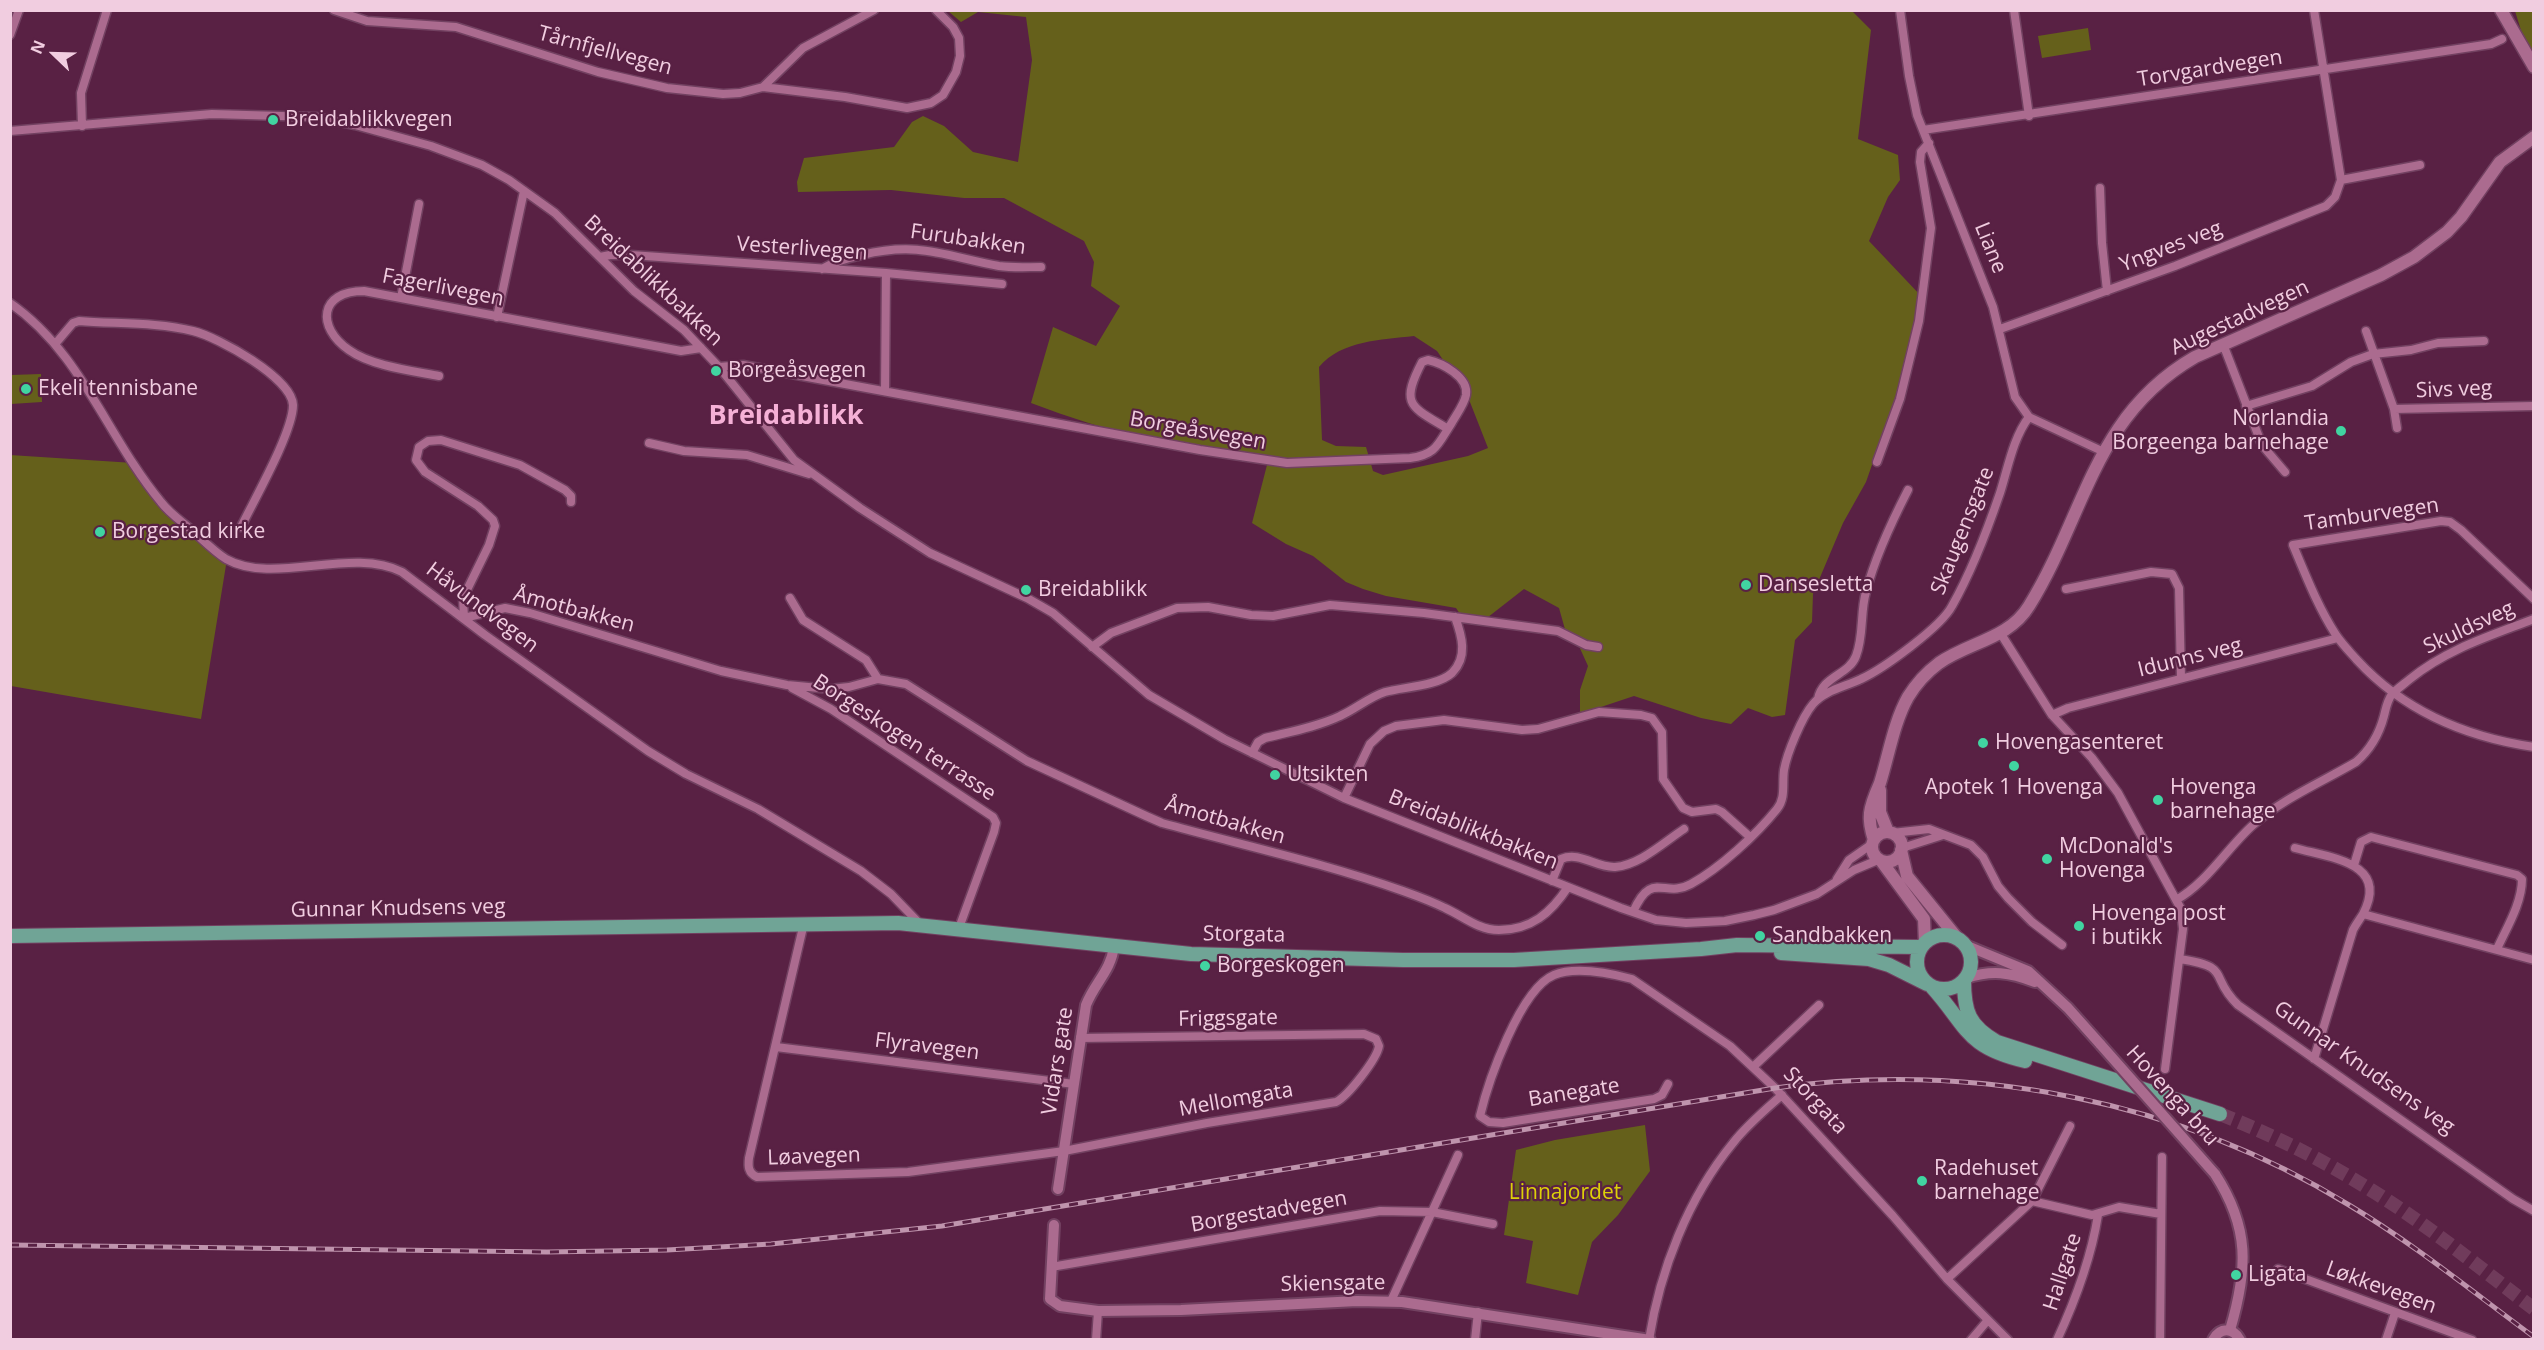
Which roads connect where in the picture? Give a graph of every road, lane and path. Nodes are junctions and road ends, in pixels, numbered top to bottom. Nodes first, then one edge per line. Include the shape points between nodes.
1 (19, 10) edge
2 (107, 10) edge
3 (334, 10) edge
4 (874, 10) edge
5 (936, 10) edge
6 (1900, 10) edge
7 (2014, 10) edge
8 (2314, 10) edge
9 (2501, 10) edge
10 (10, 35) edge
11 (2502, 39) dead end
12 (2534, 66) edge
13 (2323, 69) junction
14 (763, 87) junction
15 (2030, 116) junction
16 (82, 126) junction
17 (1923, 130) junction
18 (10, 131) edge
19 (2534, 137) edge
20 (1929, 143) junction
21 (2420, 165) dead end
22 (2341, 180) junction
23 (2100, 188) dead end
24 (524, 191) junction
25 (419, 204) dead end
26 (600, 257) junction
27 (1041, 267) dead end
28 (821, 269) junction
29 (886, 273) junction
30 (1002, 284) dead end
31 (2107, 291) junction
32 (401, 298) junction
33 (10, 303) edge
34 (497, 317) junction
35 (2000, 329) junction
36 (2366, 331) dead end
37 (2484, 341) dead end
38 (56, 343) junction
39 (2223, 344) junction
40 (701, 348) junction
41 (2373, 354) junction
42 (719, 367) junction
43 (439, 376) dead end
44 (885, 391) junction
45 (2246, 406) junction
46 (2534, 406) edge
47 (2394, 410) junction
48 (2029, 417) junction
49 (2397, 428) dead end
50 (1448, 429) junction
51 (649, 443) dead end
52 (2104, 452) junction
53 (1877, 462) dead end
54 (2285, 472) dead end
55 (812, 474) junction
56 (1908, 490) dead end
57 (572, 502) dead end
58 (241, 527) dead end
59 (2066, 589) dead end
60 (790, 598) dead end
61 (2534, 599) edge
62 (1455, 617) junction
63 (464, 618) junction
64 (2534, 619) edge
65 (2001, 634) junction
66 (2338, 638) junction
67 (1092, 647) junction
68 (1598, 647) dead end
69 (2181, 678) junction
70 (878, 679) junction
71 (787, 686) junction
72 (2392, 694) junction
73 (1818, 699) junction
74 (2052, 716) junction
75 (2534, 747) edge
76 (1252, 753) junction
77 (1879, 783) junction
78 (1344, 798) junction
79 (1684, 829) dead end
80 (1890, 833) junction
81 (1943, 835) junction
82 (1750, 837) junction
83 (1873, 842) junction
84 (2295, 848) dead end
85 (1902, 849) junction
86 (1880, 861) junction
87 (2354, 865) junction
88 (1552, 881) junction
89 (1835, 882) junction
90 (1568, 887) junction
91 (2176, 900) junction
92 (1633, 912) junction
93 (2363, 914) junction
94 (786, 923) joint
95 (804, 923) junction
96 (920, 924) junction
97 (959, 928) junction
98 (10, 936) edge
99 (1962, 942) junction
100 (1923, 945) junction
101 (2062, 945) dead end
102 (1114, 946) junction
103 (2497, 949) junction
104 (1701, 950) junction
105 (2180, 959) junction
106 (2534, 960) edge
107 (1965, 979) junction
108 (2041, 984) junction
109 (1930, 985) junction
110 (1819, 1005) dead end
111 (1080, 1038) junction
112 (1376, 1039) joint
113 (776, 1047) junction
114 (2314, 1059) junction
115 (1753, 1066) junction
116 (2165, 1069) dead end
117 (2084, 1071) junction
118 (1074, 1084) junction
119 (1668, 1084) dead end
120 (1782, 1095) junction
121 (2220, 1114) tunnel mouth
122 (1480, 1116) joint
123 (2070, 1126) dead end
124 (1064, 1151) junction
125 (1458, 1155) dead end
126 (2162, 1157) dead end
127 (1058, 1189) dead end
128 (2032, 1201) junction
129 (2534, 1210) edge
130 (1432, 1212) junction
131 (2161, 1214) junction
132 (2098, 1215) junction
133 (1493, 1224) dead end
134 (1054, 1225) dead end
135 (1051, 1267) junction
136 (2278, 1269) dead end
137 (1947, 1279) junction
138 (1391, 1301) junction
139 (1098, 1311) junction
140 (1478, 1312) junction
141 (2395, 1313) junction
142 (1988, 1320) junction
143 (2230, 1330) junction
144 (1649, 1339) edge
145 (1096, 1340) edge
146 (1475, 1340) edge
147 (1971, 1340) edge
148 (2008, 1340) edge
149 (2057, 1340) edge
150 (2160, 1340) edge
151 (2213, 1340) edge
152 (2240, 1340) edge
153 (2386, 1340) edge
154 (2472, 1340) edge

1 - 10 street
2 - 16 street via 81,93
3 - 14 street, Tårnfjellvegen via 367,21 456,27 598,72 668,88 723,94
4 - 14 street via 803,48
5 - 14 street, Tårnfjellvegen via 959,38 960,56 951,84 944,95 931,103 907,108
6 - 17 street, Liane via 1909,76
7 - 15 street
8 - 13 street
9 - 12 main road
11 - 13 street, Torvgardvegen via 2491,44
13 - 15 street, Torvgardvegen
13 - 22 street
15 - 17 street, Torvgardvegen
16 - 18 street
16 - 24 street, Breidablikkbakken via 212,114 304,117 355,124 462,157
17 - 20 street, Liane
19 - 39 main road, Augestadvegen via 2500,162 2461,217 2414,257
20 - 35 street, Liane
20 - 53 street via 1921,152 1920,162 1931,228 1920,321 1900,399
21 - 22 street
22 - 31 street, Yngves veg via 2336,197 2326,206
23 - 31 street
24 - 26 street, Breidablikkbakken via 555,213
24 - 34 street
25 - 32 street
26 - 28 street, Vesterlivegen via 632,255
26 - 40 street, Breidablikkbakken
27 - 28 street, Furubakken via 999,266 935,251 893,248 834,262
28 - 29 street, Vesterlivegen
29 - 30 street, Vesterlivegen
29 - 44 street
31 - 35 street, Yngves veg
32 - 34 street, Fagerlivegen
32 - 43 street, Fagerlivegen via 364,291 340,294 327,309 330,329 350,351 367,359
33 - 38 street, Håvundvegen
34 - 40 street, Fagerlivegen via 681,351
35 - 48 street, Liane via 2014,397
36 - 41 street
37 - 41 street via 2438,343
38 - 58 street via 79,321 185,329 205,335 250,360 284,386 293,404 289,426
38 - 63 street, Håvundvegen via 162,504 227,559 270,567 386,565 411,578
39 - 45 street
39 - 52 main road, Augestadvegen via 2154,385 2127,415
40 - 42 street, Breidablikkbakken
41 - 45 street via 2351,362 2312,386
41 - 47 street
42 - 44 street, Borgeåsvegen via 743,365
42 - 55 street, Breidablikkbakken via 780,445
44 - 50 street, Borgeåsvegen via 1287,463 1423,456 1433,451
45 - 54 street via 2262,445
46 - 47 street, Sivs veg
47 - 49 street, Sivs veg
48 - 52 street
48 - 73 street, Skaugensgate via 1989,524 1945,618 1862,679
50 - 50 street, Borgeåsvegen via 1462,406 1466,388 1463,380 1433,361 1422,362 1410,385 1411,398 1420,412
51 - 55 street via 684,452 747,455
52 - 65 main road, Augestadvegen via 2029,606
55 - 67 street, Breidablikkbakken via 930,553 1053,613
56 - 73 street via 1866,593 1858,652 1852,664 1822,687
57 - 63 street via 565,490 520,465 441,440 419,447 416,460 425,472 478,506 495,526 463,598
59 - 69 street via 2151,572 2172,574 2179,588
60 - 70 street via 803,620 866,660
61 - 66 street, Tamburvegen via 2450,522 2424,522 2293,545 2317,603
62 - 67 street via 1344,605 1273,616 1177,608 1111,633
62 - 68 street via 1558,631
62 - 76 street via 1463,648 1452,673 1384,693 1331,720 1265,738
63 - 71 street, Åmotbakken via 505,608 530,613 722,671
63 - 96 street, Håvundvegen via 648,752 758,809 861,871
64 - 72 street, Skuldsveg via 2436,659
65 - 74 street
65 - 77 main road, Augestadvegen via 1941,662 1916,685 1903,707
66 - 69 street, Idunns veg
66 - 72 street
67 - 76 street, Breidablikkbakken via 1167,707
69 - 74 street, Idunns veg via 2067,708
70 - 71 street, Åmotbakken via 830,689
70 - 90 street, Åmotbakken via 906,684 1027,761 1154,820 1369,879 1426,899 1486,929 1511,929 1538,921
71 - 97 street, Borgeskogen terrasse via 831,709 993,817 994,832
72 - 75 street via 2461,731
72 - 91 street via 2368,752 2254,824 2197,884
73 - 82 street via 1804,719 1790,752 1781,804
74 - 91 street via 2108,777
76 - 78 street, Breidablikkbakken
77 - 80 main road, Augestadvegen via 1880,813
77 - 83 main road, Augestadvegen via 1870,812
78 - 82 street via 1370,744 1396,726 1444,720 1522,730 1599,712 1641,715 1652,718 1662,732 1663,779 1683,808 1692,812 1716,809
78 - 88 street, Breidablikkbakken
79 - 88 street via 1637,859 1616,867 1566,856
80 - 81 street via 1929,829
80 - 83 main road via 1880,834
80 - 85 main road via 1901,842
81 - 85 street
81 - 101 street via 1979,850 2008,898
82 - 92 street via 1692,884 1648,890
83 - 86 main road via 1872,852
83 - 89 street, Breidablikkbakken via 1849,860
84 - 87 street
85 - 86 main road via 1895,860
85 - 99 main road via 1907,876
86 - 89 street, Breidablikkbakken
86 - 100 main road via 1924,919
87 - 93 street via 2369,880
87 - 103 street via 2361,842 2371,837 2517,875 2522,879 2522,887
88 - 90 street, Breidablikkbakken
89 - 92 street, Breidablikkbakken via 1792,905 1725,921 1686,923 1656,920
90 - 92 street, Breidablikkbakken
91 - 105 street via 2183,919
93 - 103 street
93 - 114 street via 2353,930
94 - 95 main road, Storgata
94 - 98 main road, Gunnar Knudsens veg
95 - 96 main road, Storgata
95 - 113 street, Løavegen
96 - 97 main road, Storgata
97 - 102 main road, Storgata
99 - 100 main road via 1940,935
99 - 107 main road via 1971,963
99 - 108 street, Hovenga bru via 2028,971
100 - 104 main road, Storgata via 1737,945
100 - 109 main road via 1917,968
102 - 104 main road, Storgata via 1191,954 1462,961
102 - 111 street, Vidars gate via 1108,970 1092,988
103 - 106 street
104 - 109 main road, Storgata via 1869,959 1889,964
105 - 114 street, Gunnar Knudsens veg via 2211,966 2221,977 2226,993 2238,1005
105 - 116 street
107 - 108 street via 2003,972
107 - 109 main road via 1945,990
107 - 117 main road via 1969,1016 1983,1034 2009,1048
108 - 143 street, Hovenga bru, bridge via 2068,1008 2215,1173 2234,1207 2243,1237 2242,1285
109 - 117 main road via 1966,1031 1989,1050 2047,1066
110 - 115 street
111 - 112 street, Friggsgate via 1364,1034
111 - 118 street, Vidars gate
112 - 124 street, Mellomgata via 1378,1052 1336,1102
113 - 118 street, Flyravegen
113 - 124 street, Løavegen via 749,1158 748,1168 757,1177 908,1172
114 - 129 street, Gunnar Knudsens veg
115 - 120 street, Storgata
115 - 122 street, Storgata via 1632,979 1570,972 1544,981 1529,999 1508,1037
117 - 121 main road
118 - 124 street, Vidars gate
119 - 122 street, Banegate via 1662,1095 1654,1099 1503,1123 1489,1122
120 - 137 street, Storgata
120 - 144 street via 1734,1141 1691,1208 1666,1269
123 - 128 street
124 - 127 street, Vidars gate
125 - 130 street
126 - 131 street
128 - 132 street
128 - 137 street
130 - 133 street, Borgestadvegen
130 - 135 street, Borgestadvegen via 1357,1213
130 - 138 street
131 - 132 street via 2119,1207
131 - 150 street
132 - 149 street, Hallgate via 2078,1294
134 - 135 street
135 - 139 street, Skiensgate via 1050,1299 1054,1304
136 - 141 street, Løkkevegen
137 - 142 street, Storgata
138 - 139 street, Skiensgate
138 - 140 street, Skiensgate
139 - 145 street
140 - 144 street, Skiensgate
140 - 146 street
141 - 153 street
141 - 154 street, Løkkevegen
142 - 147 street
142 - 148 street, Storgata
143 - 151 street via 2218,1333
143 - 152 street

